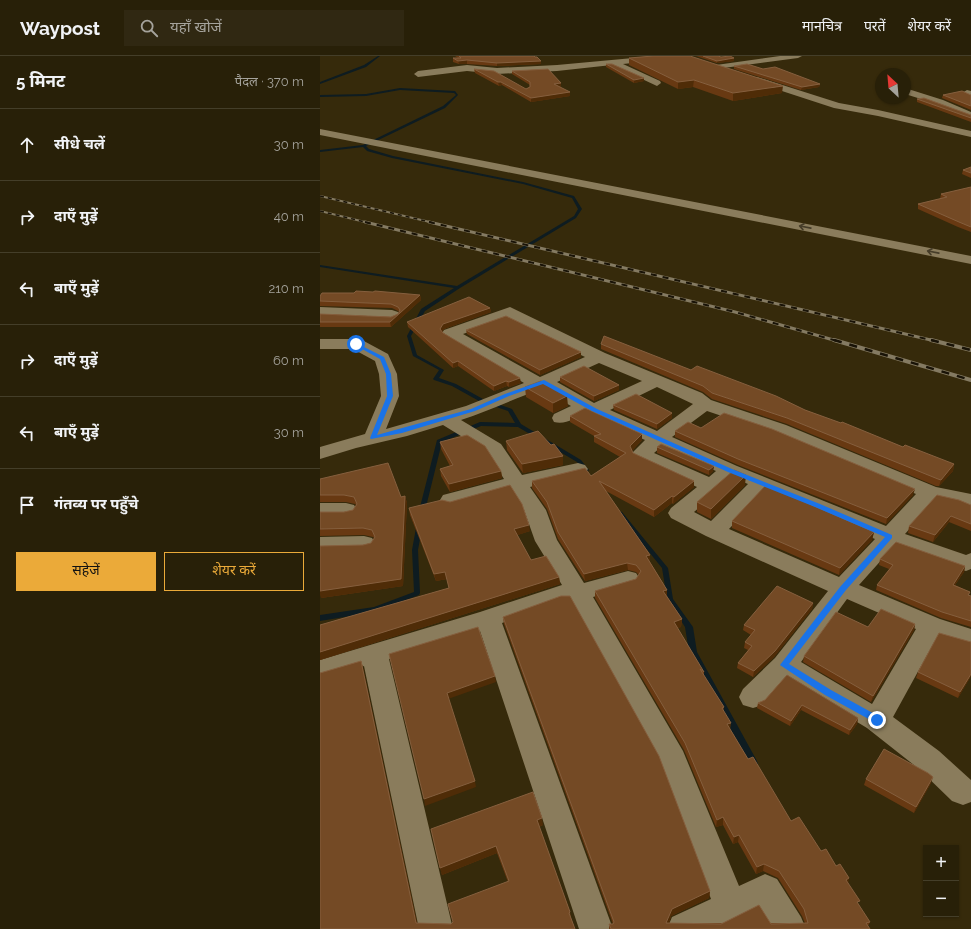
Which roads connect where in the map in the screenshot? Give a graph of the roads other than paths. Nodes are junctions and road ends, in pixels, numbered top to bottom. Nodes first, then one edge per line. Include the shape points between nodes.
1 (750, 56) edge
2 (798, 56) edge
3 (683, 57) edge
4 (477, 60) edge
5 (516, 60) edge
6 (764, 60) junction
7 (614, 63) junction
8 (525, 68) junction
9 (486, 69) junction
10 (497, 71) junction
11 (418, 74) dead end
12 (507, 78) edge
13 (657, 84) edge
14 (911, 93) edge
15 (971, 115) edge
16 (320, 125) edge
17 (320, 132) edge
18 (971, 134) edge
19 (971, 248) edge
20 (971, 260) edge
21 (320, 312) edge
22 (392, 315) edge
23 (320, 344) edge
24 (599, 357) junction
25 (656, 381) junction
26 (541, 383) junction
27 (705, 404) junction
28 (590, 408) junction
29 (445, 418) junction
30 (561, 418) dead end
31 (373, 438) junction
32 (658, 439) junction
33 (320, 453) edge
34 (578, 469) edge
35 (730, 470) junction
36 (517, 482) junction
37 (762, 483) junction
38 (711, 486) junction
39 (930, 492) junction
40 (450, 500) edge
41 (971, 501) edge
42 (320, 510) edge
43 (346, 510) edge
44 (714, 531) junction
45 (889, 536) junction
46 (364, 543) edge
47 (320, 544) edge
48 (971, 561) edge
49 (628, 579) dead end
50 (843, 588) junction
51 (579, 593) junction
52 (488, 619) junction
53 (931, 625) junction
54 (971, 639) edge
55 (375, 654) junction
56 (784, 665) junction
57 (320, 670) edge
58 (753, 697) dead end
59 (877, 720) junction
60 (963, 792) dead end
61 (730, 905) junction
62 (436, 929) edge
63 (596, 929) edge
64 (684, 929) edge
65 (789, 929) edge

1 - 6 street
2 - 6 street
3 - 7 street
4 - 9 street
5 - 8 street
6 - 18 street via 712,66 837,106
7 - 8 street
7 - 13 street
8 - 10 street
9 - 10 street
9 - 11 street via 467,68
10 - 12 street
14 - 15 street
16 - 19 street
20 -> 17 street
21 - 22 street
23 - 31 street via 356,344 382,358 388,374 390,396
24 - 25 street
24 - 26 street
24 - 26 street via 517,318 510,312 450,333
25 - 27 street via 696,397
25 - 28 street
26 - 28 street
26 - 29 street via 473,410
27 - 32 street
27 - 39 street via 779,429
28 - 30 street
28 - 32 street
29 - 31 street
29 - 36 street via 494,448
31 - 33 street
32 - 35 street
32 - 38 street via 641,454
34 - 36 street
35 - 37 street
35 - 38 street
36 - 40 street
36 - 51 street via 535,510 546,542
37 - 44 street
37 - 45 street
38 - 44 street via 679,513
39 - 41 street
39 - 45 street
42 - 43 street
44 - 50 street
45 - 48 street via 966,563
45 - 50 street
46 - 47 street
49 - 51 street
50 - 53 street
50 - 56 street
51 - 52 street via 559,594
51 - 61 street via 673,760
52 - 55 street
52 - 63 street
53 - 54 street
53 - 59 street
55 - 57 street
55 - 62 street
56 - 58 street
56 - 59 street
59 - 60 street via 929,760
61 - 64 street
61 - 65 street via 765,890

